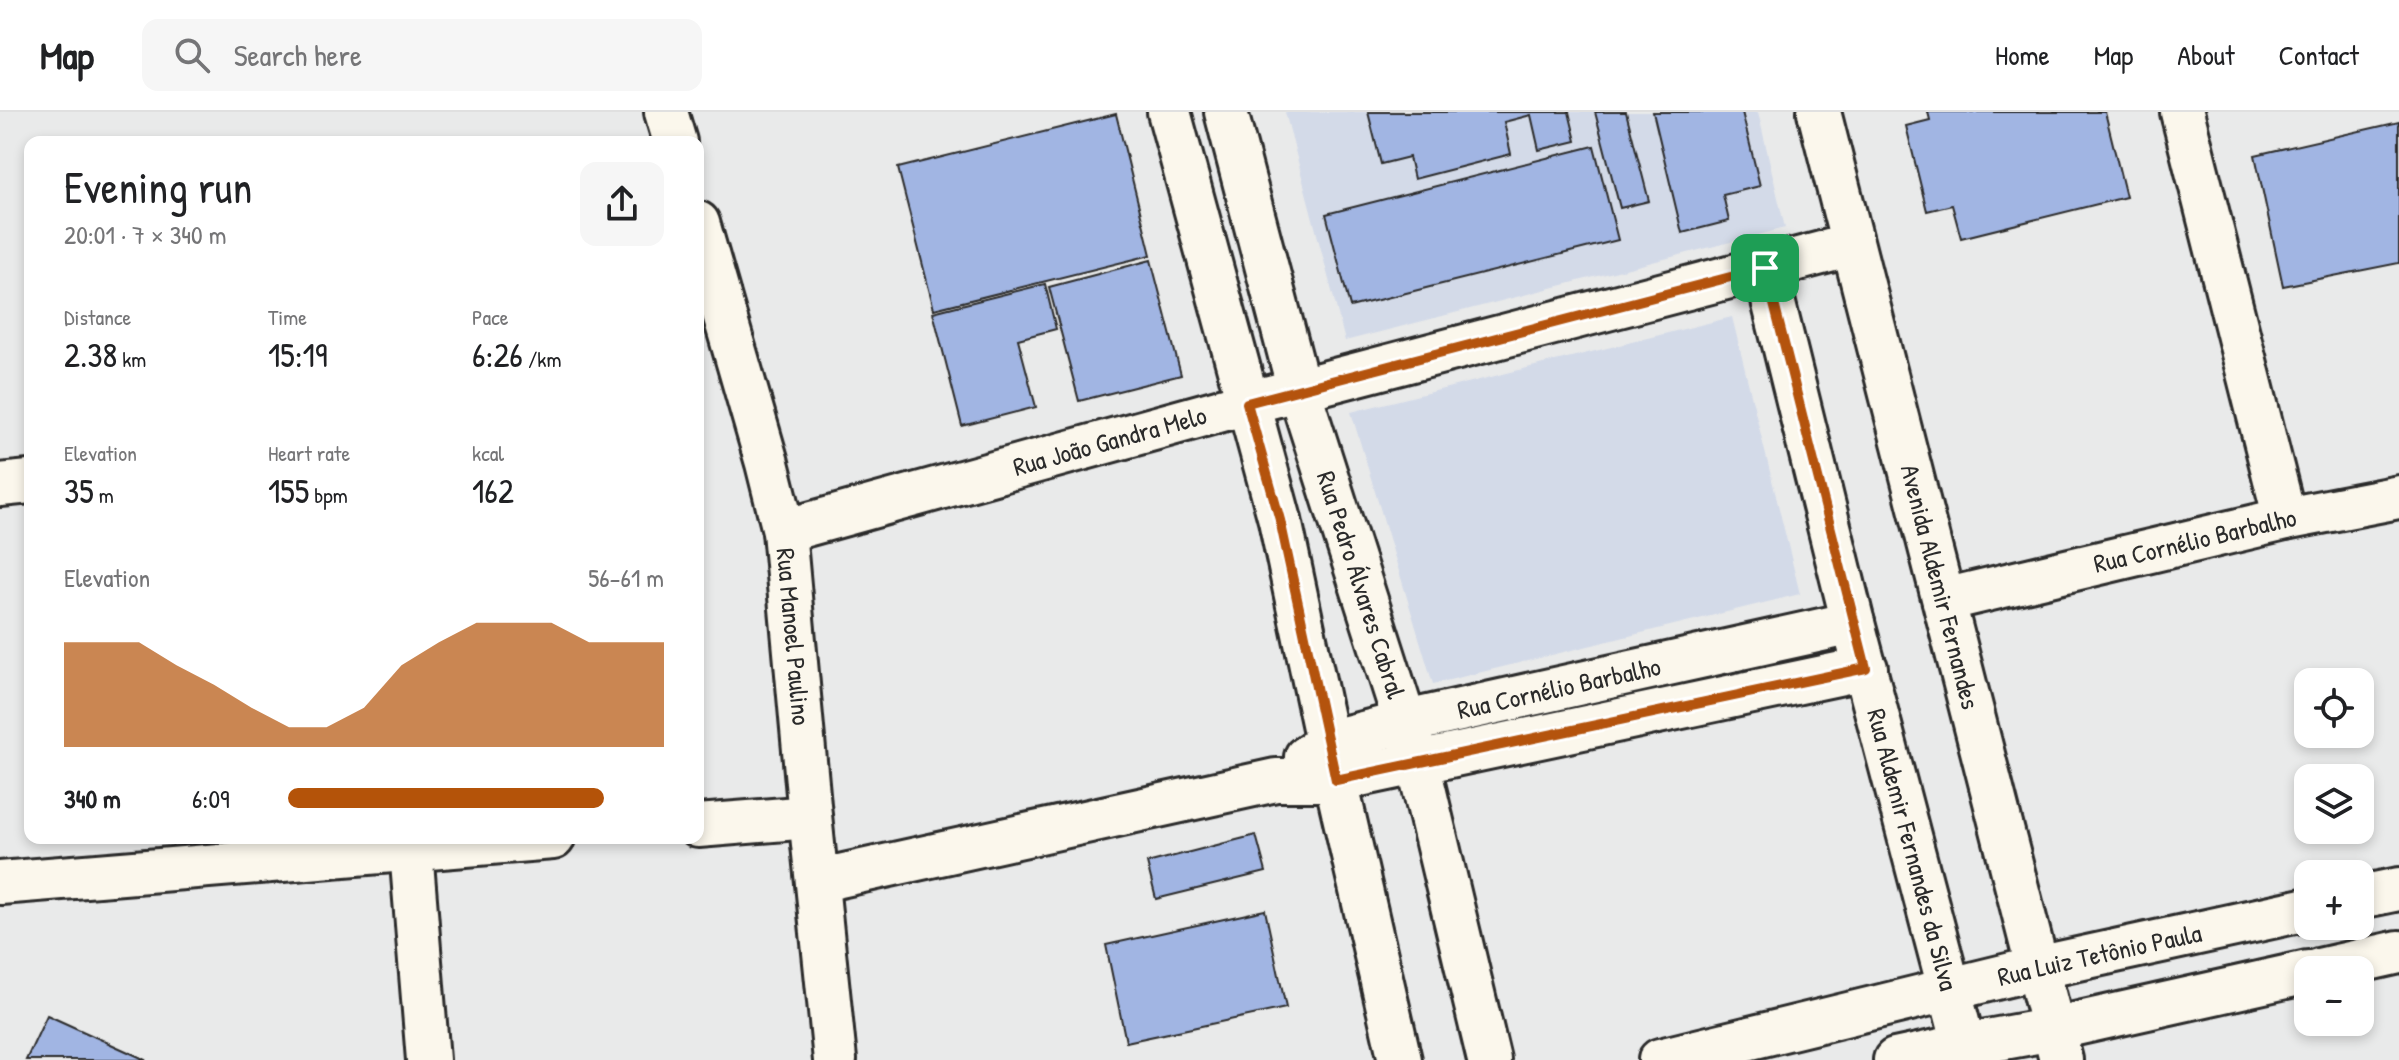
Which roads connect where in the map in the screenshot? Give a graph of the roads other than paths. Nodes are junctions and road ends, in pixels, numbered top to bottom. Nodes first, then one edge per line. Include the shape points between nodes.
1 (666, 112) edge
2 (1169, 112) edge
3 (1226, 112) edge
4 (1819, 112) edge
5 (2182, 112) edge
6 (673, 136) edge
7 (704, 244) edge
8 (1852, 245) junction
9 (1765, 268) junction
10 (1299, 390) junction
11 (1247, 403) junction
12 (24, 483) edge
13 (0, 485) edge
14 (2399, 497) edge
15 (2285, 519) junction
16 (784, 531) junction
17 (1944, 600) junction
18 (1853, 623) junction
19 (1866, 668) junction
20 (1406, 722) junction
21 (1332, 761) junction
22 (1418, 763) junction
23 (810, 817) junction
24 (704, 826) edge
25 (482, 844) edge
26 (411, 850) junction
27 (817, 881) junction
28 (0, 883) edge
29 (2399, 889) edge
30 (2374, 894) edge
31 (2294, 912) edge
32 (2399, 952) edge
33 (2374, 958) edge
34 (2037, 968) junction
35 (2294, 976) edge
36 (1949, 990) junction
37 (2057, 1045) edge
38 (1967, 1052) edge
39 (428, 1060) edge
40 (835, 1060) edge
41 (1400, 1060) edge
42 (1489, 1060) edge
43 (1660, 1060) edge
44 (1895, 1060) edge

1 - 6 street
2 - 11 street
3 - 10 street, Rua Pedro Álvares Cabral
4 - 8 street, Avenida Aldemir Fernandes
5 - 15 street
7 - 16 street, Rua Manoel Paulino
8 - 9 street, Rua João Gandra Melo
8 - 17 street, Avenida Aldemir Fernandes
9 - 10 street, Rua João Gandra Melo
9 - 18 street, Rua Aldemir Fernandes da Silva
10 - 11 street, Rua João Gandra Melo
10 - 20 street, Rua Pedro Álvares Cabral
11 - 16 street, Rua João Gandra Melo
11 - 21 street via 1280,520
12 - 13 street
14 - 15 street, Rua Cornélio Barbalho
15 - 17 street, Rua Cornélio Barbalho
16 - 23 street, Rua Manoel Paulino
17 - 34 street, Avenida Aldemir Fernandes
18 - 19 street, Rua Aldemir Fernandes da Silva
18 - 20 street, Rua Cornélio Barbalho
19 - 22 street, Rua Cornélio Barbalho
19 - 36 street, Rua Aldemir Fernandes da Silva
20 - 21 street, Rua Cornélio Barbalho
20 - 22 street, Rua Pedro Álvares Cabral
21 - 22 street, Rua Cornélio Barbalho
21 - 27 street, Rua Cornélio Barbalho via 1276,780
21 - 41 street
22 - 42 street, Rua Pedro Álvares Cabral
23 - 24 street
23 - 27 street, Rua Manoel Paulino
25 - 26 street
26 - 28 street
26 - 39 street
27 - 40 street, Rua Manoel Paulino
29 - 30 street
31 - 34 street, Rua Luiz Tetônio Paula
32 - 33 street
34 - 36 street, Rua Luiz Tetônio Paula
34 - 37 street, Avenida Aldemir Fernandes
35 - 37 street
36 - 38 street, Rua Aldemir Fernandes da Silva
36 - 43 street, Rua Luiz Tetônio Paula
37 - 38 street
38 - 44 street

